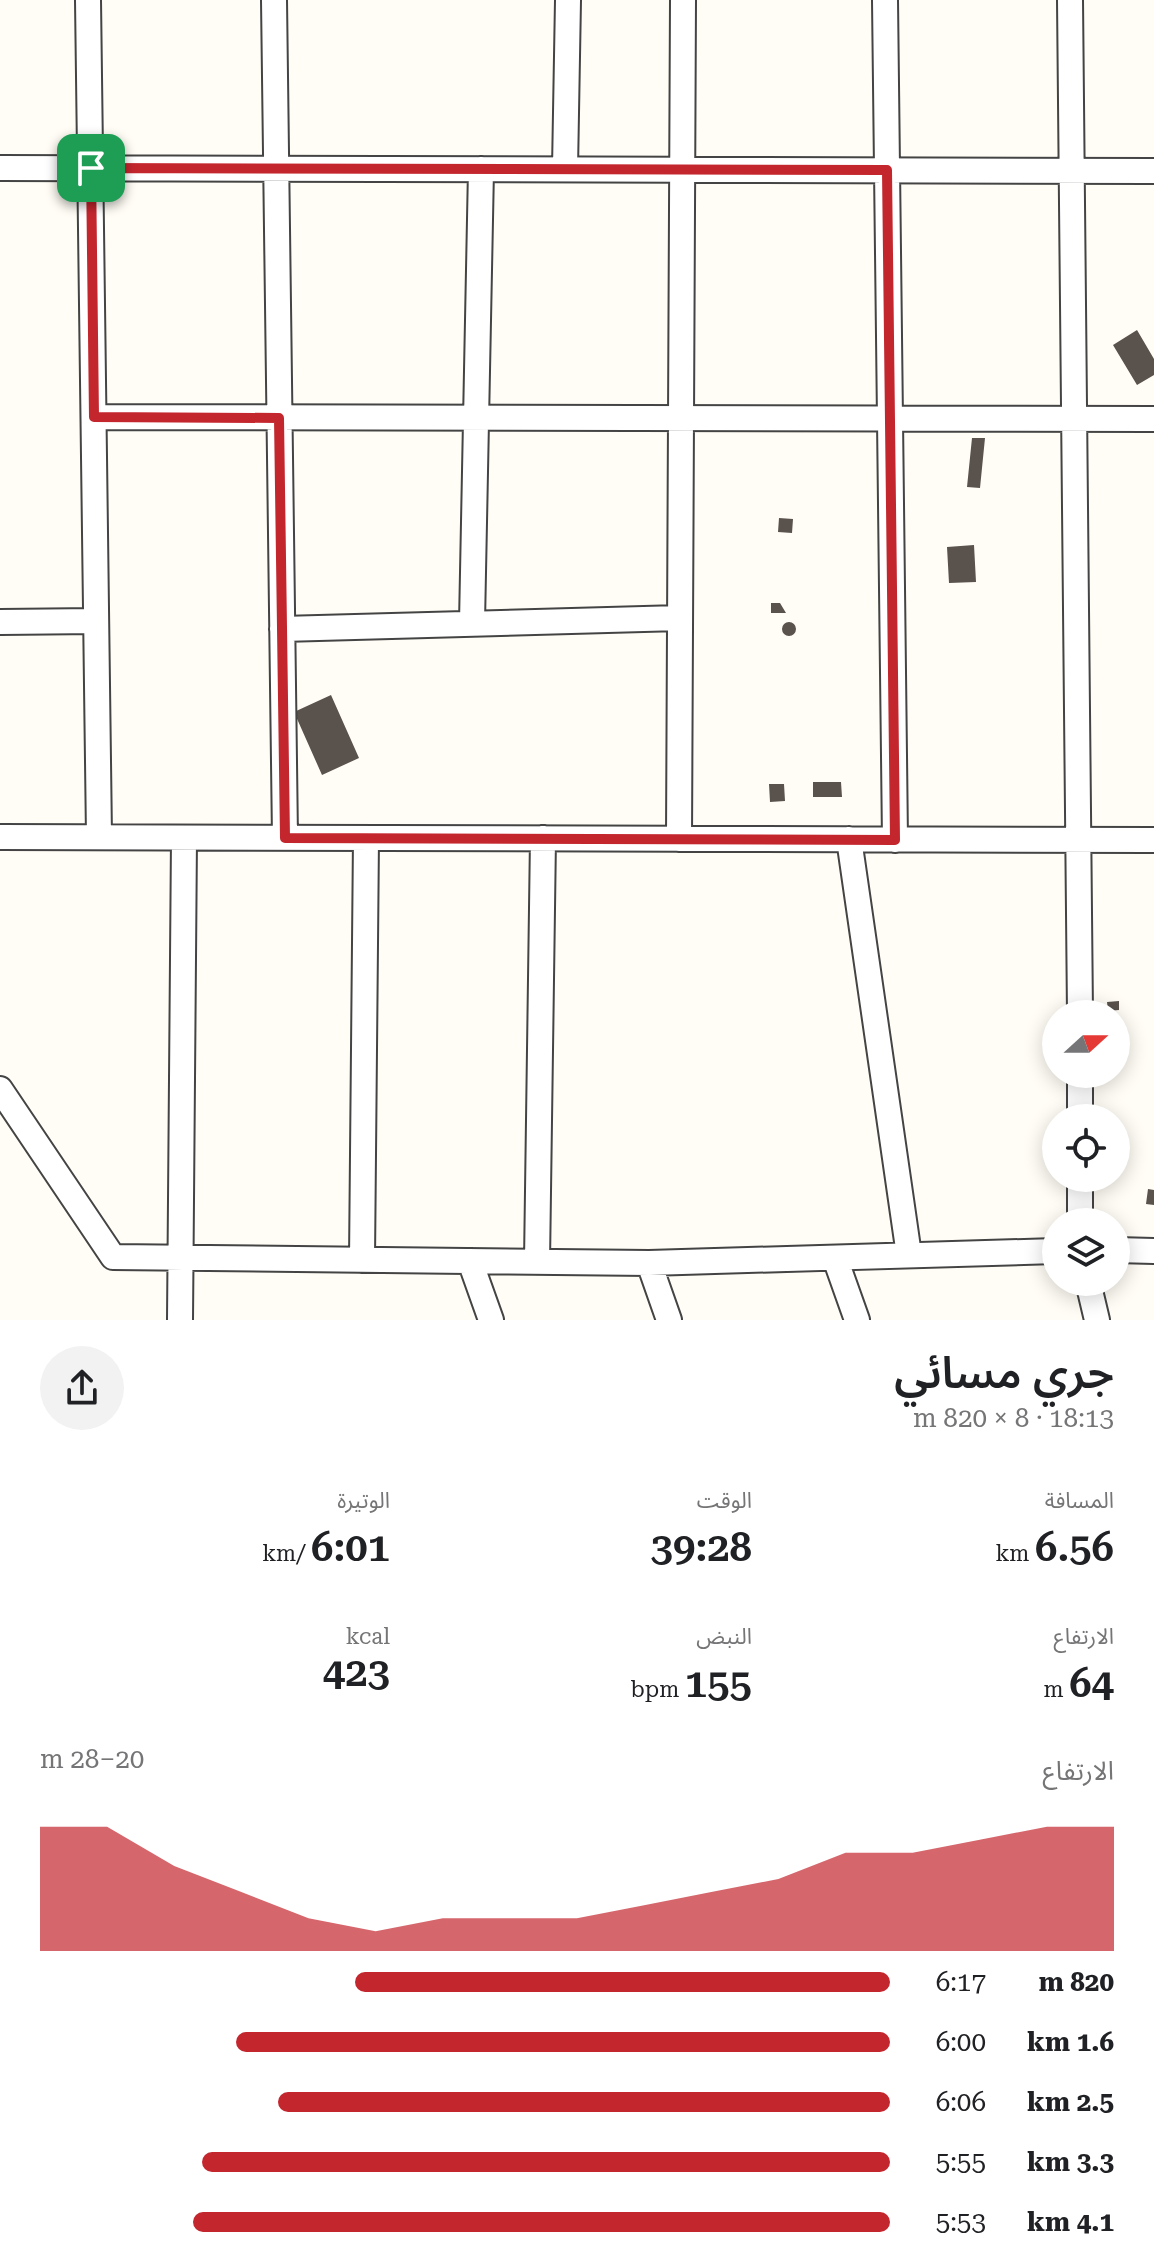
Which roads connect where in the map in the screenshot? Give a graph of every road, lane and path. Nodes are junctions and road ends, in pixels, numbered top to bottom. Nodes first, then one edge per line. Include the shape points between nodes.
1 (88, 0) edge
2 (274, 0) edge
3 (568, 0) edge
4 (683, 0) edge
5 (885, 0) edge
6 (1070, 0) edge
7 (0, 168) edge
8 (91, 168) junction
9 (276, 168) junction
10 (481, 169) junction
11 (565, 169) junction
12 (682, 169) junction
13 (887, 170) junction
14 (1072, 171) junction
15 (1154, 171) edge
16 (94, 417) junction
17 (279, 418) junction
18 (476, 418) junction
19 (681, 419) junction
20 (890, 419) junction
21 (1075, 419) junction
22 (1154, 419) edge
23 (680, 618) junction
24 (96, 621) junction
25 (0, 622) edge
26 (472, 623) junction
27 (282, 629) junction
28 (0, 837) edge
29 (99, 837) junction
30 (184, 838) junction
31 (285, 838) junction
32 (366, 838) junction
33 (543, 838) junction
34 (679, 839) junction
35 (849, 839) junction
36 (895, 840) junction
37 (1080, 840) junction
38 (1154, 840) edge
39 (1080, 1000) edge
40 (0, 1089) edge
41 (1130, 1250) edge
42 (1042, 1251) edge
43 (1154, 1251) edge
44 (909, 1255) junction
45 (178, 1258) junction
46 (835, 1258) junction
47 (362, 1260) junction
48 (470, 1261) junction
49 (537, 1262) junction
50 (649, 1263) junction
51 (1091, 1296) edge
52 (180, 1320) edge
53 (491, 1320) edge
54 (669, 1320) edge
55 (857, 1320) edge
56 (1097, 1320) edge

1 - 8 street
2 - 9 street
3 - 11 street
4 - 12 street
5 - 13 street
6 - 14 street
7 - 8 street
8 - 9 street
8 - 16 street
9 - 10 street
9 - 17 street
10 - 11 street
10 - 18 street
11 - 12 street
12 - 13 street
12 - 19 street
13 - 14 street
13 - 20 street
14 - 15 street
14 - 21 street
16 - 17 street
16 - 24 street
17 - 18 street
17 - 27 street
18 - 19 street
18 - 26 street
19 - 20 street
19 - 23 street
20 - 21 street
20 - 36 street
21 - 22 street
21 - 37 street
23 - 26 street
23 - 34 street
24 - 25 street
24 - 29 street
26 - 27 street
27 - 31 street
28 - 29 street
29 - 30 street
30 - 31 street
30 - 45 street
31 - 32 street
32 - 33 street
32 - 47 street
33 - 34 street
33 - 49 street
34 - 35 street
35 - 36 street
35 - 44 street
36 - 37 street
37 - 38 street
37 - 39 street
40 - 45 street via 113,1257
41 - 43 street
42 - 44 street
44 - 46 street
45 - 47 street
45 - 52 street
46 - 50 street
46 - 55 street
47 - 48 street
48 - 49 street
48 - 53 street
49 - 50 street
50 - 54 street
51 - 56 street

